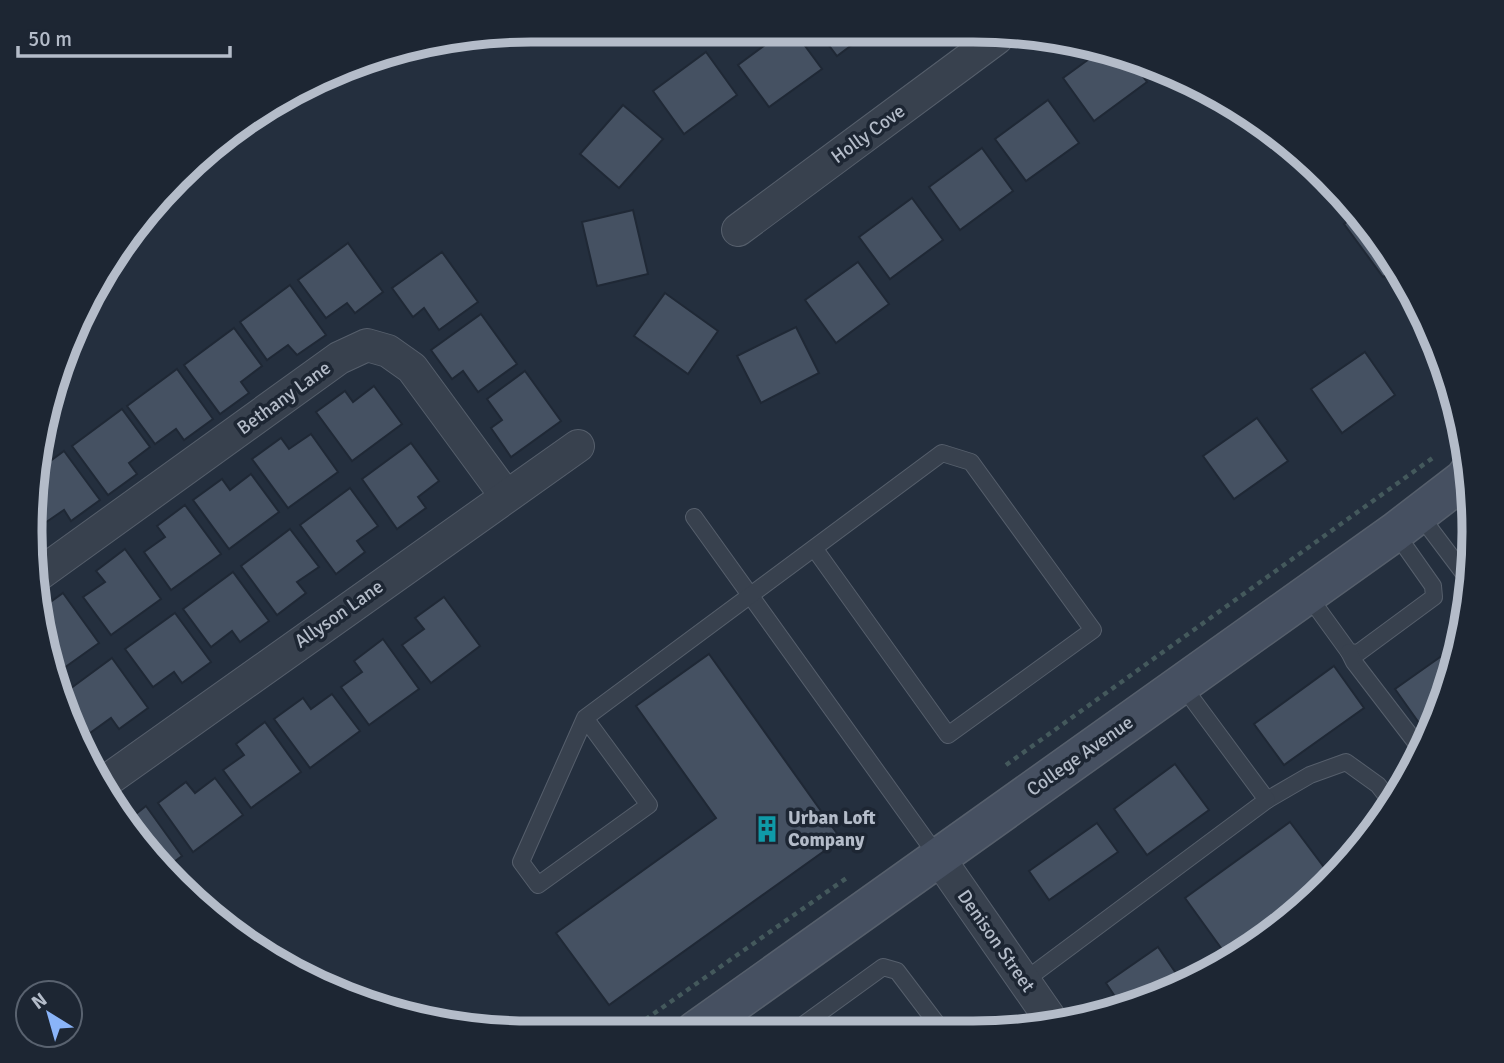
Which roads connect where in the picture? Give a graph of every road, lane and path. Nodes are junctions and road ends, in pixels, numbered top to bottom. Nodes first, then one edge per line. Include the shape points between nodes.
1 (991, 43) edge
2 (738, 230) dead end
3 (578, 446) dead end
4 (1458, 472) edge
5 (1458, 473) edge
6 (506, 496) junction
7 (694, 517) dead end
8 (1407, 523) junction
9 (814, 548) junction
10 (44, 571) edge
11 (1460, 572) edge
12 (1307, 594) junction
13 (750, 596) junction
14 (1349, 652) junction
15 (1181, 684) junction
16 (585, 718) junction
17 (1415, 741) edge
18 (995, 772) dead end
19 (110, 779) edge
20 (1385, 794) edge
21 (1267, 800) junction
22 (938, 857) junction
23 (851, 875) dead end
24 (1024, 981) junction
25 (1048, 1015) edge
26 (643, 1021) edge
27 (709, 1021) edge
28 (808, 1021) edge
29 (934, 1021) edge

1 - 2 street, Holly Cove
3 - 6 street, Allyson Lane
4 - 18 path
5 - 8 street, College Avenue
6 - 10 street, Bethany Lane via 412,368 388,351 367,345 339,358
6 - 19 street, Allyson Lane
7 - 13 lane
8 - 11 lane
8 - 12 street, College Avenue
8 - 14 lane via 1434,597 1358,653
9 - 9 lane via 942,453 971,462 1093,630 948,735
9 - 13 lane
12 - 14 lane
12 - 15 street, College Avenue
13 - 16 lane
13 - 22 lane
14 - 17 lane
15 - 21 lane
15 - 22 street, College Avenue
16 - 16 lane via 649,805 538,885 522,862
20 - 21 lane via 1346,762 1310,775
21 - 24 lane
22 - 24 street, Denison Street
22 - 27 street, College Avenue
23 - 26 path
24 - 25 street, Denison Street
28 - 29 lane via 883,967 897,971

